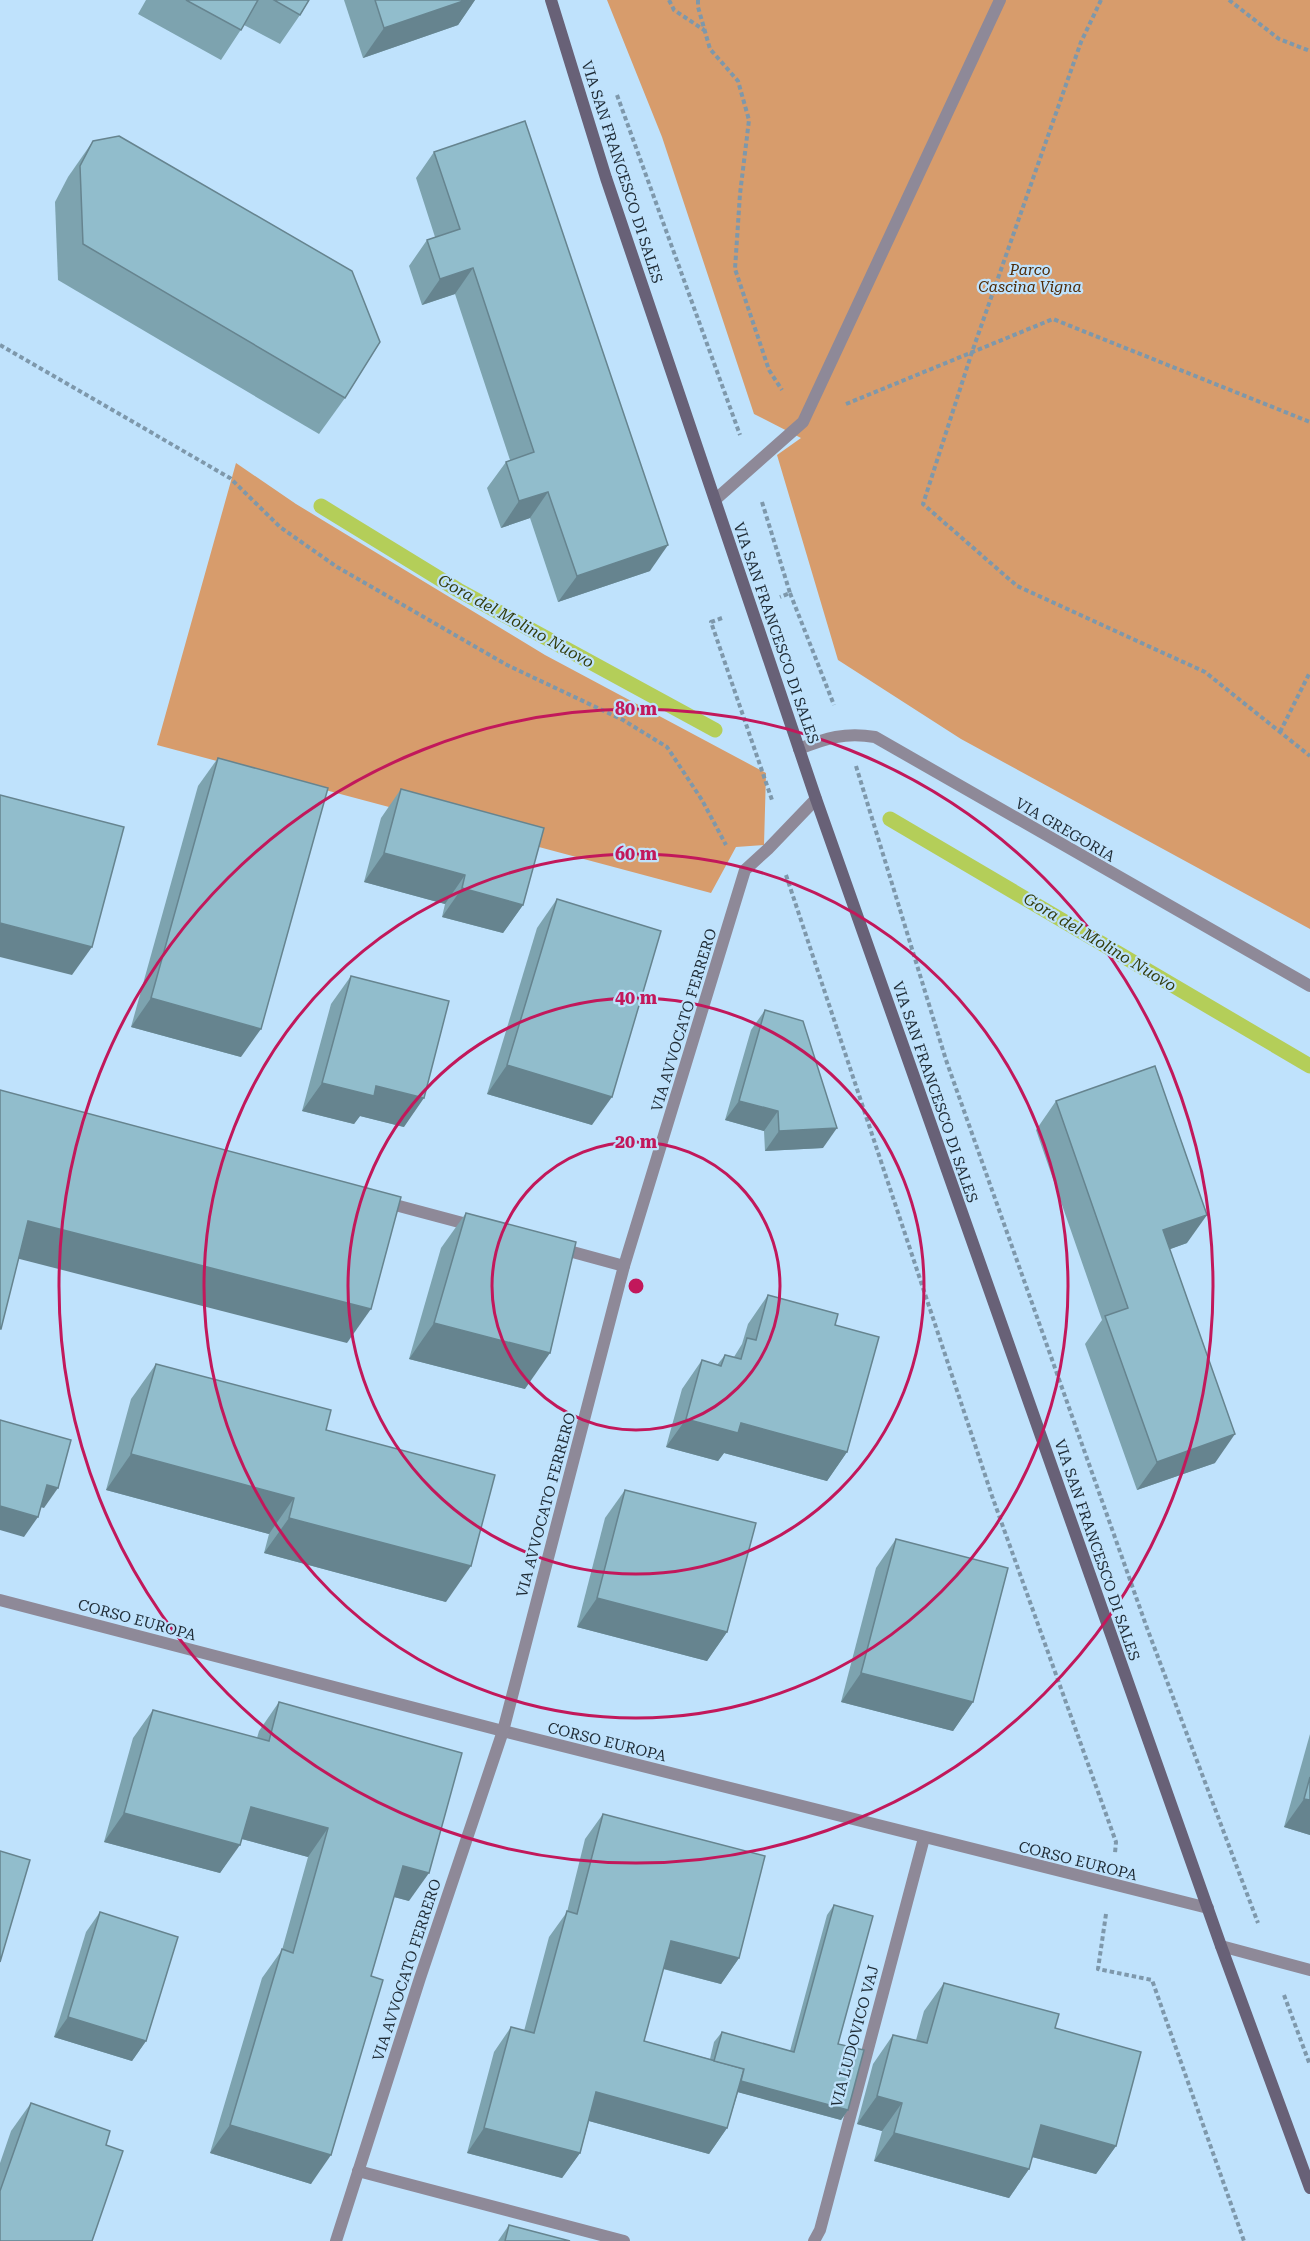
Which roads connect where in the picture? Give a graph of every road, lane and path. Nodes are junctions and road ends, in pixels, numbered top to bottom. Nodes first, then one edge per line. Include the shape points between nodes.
1 (551, 0) edge
2 (669, 0) edge
3 (698, 0) edge
4 (1000, 0) edge
5 (1101, 0) edge
6 (1229, 0) edge
7 (705, 30) junction
8 (1310, 51) edge
9 (0, 345) edge
10 (972, 352) junction
11 (803, 422) junction
12 (1310, 422) edge
13 (716, 499) junction
14 (790, 593) dead end
15 (1310, 670) edge
16 (1280, 732) junction
17 (845, 736) junction
18 (799, 749) junction
19 (1310, 756) edge
20 (816, 799) junction
21 (746, 871) junction
22 (1310, 986) edge
23 (370, 1198) edge
24 (486, 1229) edge
25 (543, 1245) edge
26 (624, 1266) junction
27 (0, 1600) edge
28 (502, 1731) junction
29 (924, 1838) junction
30 (1208, 1908) junction
31 (1221, 1946) junction
32 (1271, 1960) junction
33 (1310, 1970) edge
34 (1310, 2065) edge
35 (358, 2171) junction
36 (1310, 2188) edge
37 (336, 2241) edge
38 (624, 2241) edge
39 (813, 2241) edge

1 - 13 main road, VIA SAN FRANCESCO DI SALES via 606,178
2 - 7 path via 674,10
3 - 7 path
4 - 11 street
5 - 10 path via 1081,42
6 - 8 path via 1279,39
7 - 11 path via 710,49 738,81 749,120 735,269 769,370
9 - 21 path via 230,478 280,527 337,567 507,665 623,720 666,747 702,800 724,843
10 - 11 path
10 - 12 path via 1053,319
10 - 16 path via 922,504 1017,586 1205,672
11 - 13 street
13 - 18 main road, VIA SAN FRANCESCO DI SALES
14 - 17 path
15 - 16 path
16 - 19 path
17 - 18 street, VIA GREGORIA via 829,737
17 - 22 street, VIA GREGORIA via 875,737
17 - 32 path via 946,1060 1147,1628
18 - 20 main road, VIA SAN FRANCESCO DI SALES
20 - 21 street, VIA AVVOCATO FERRERO
20 - 30 main road, VIA SAN FRANCESCO DI SALES
21 - 26 street, VIA AVVOCATO FERRERO
23 - 24 street
25 - 26 street
26 - 28 street, VIA AVVOCATO FERRERO
27 - 28 street, CORSO EUROPA
28 - 29 street, CORSO EUROPA
28 - 35 street, VIA AVVOCATO FERRERO
29 - 30 street, CORSO EUROPA
29 - 39 street, VIA LUDOVICO VAJ via 820,2230
30 - 31 main road, VIA SAN FRANCESCO DI SALES
31 - 32 street
31 - 36 main road, VIA SAN FRANCESCO DI SALES
32 - 33 street
32 - 34 path
35 - 37 street, VIA AVVOCATO FERRERO
35 - 38 street

